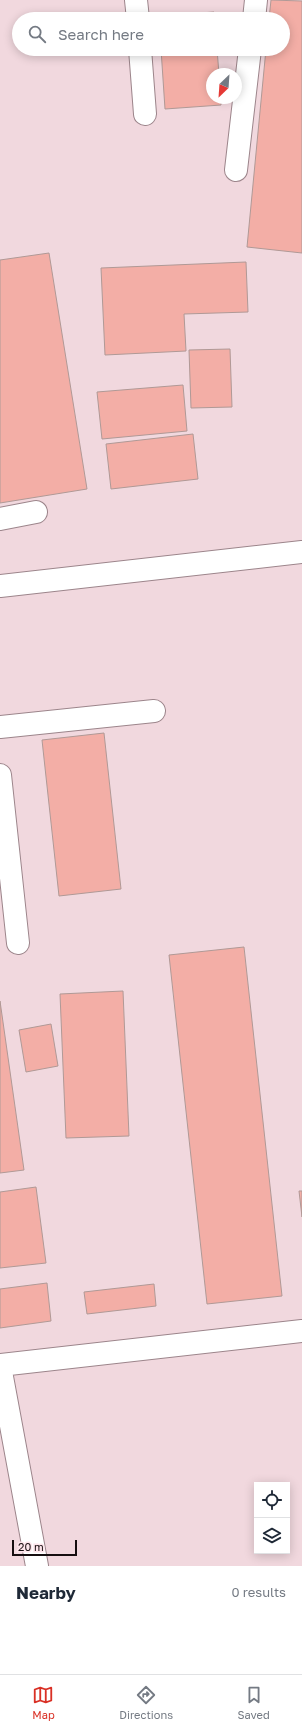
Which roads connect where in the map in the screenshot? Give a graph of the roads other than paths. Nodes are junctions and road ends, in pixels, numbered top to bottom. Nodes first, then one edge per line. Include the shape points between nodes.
1 (136, 0) edge
2 (256, 0) edge
3 (137, 12) edge
4 (255, 12) edge
5 (141, 56) edge
6 (249, 56) edge
7 (145, 114) dead end
8 (236, 170) dead end
9 (36, 512) dead end
10 (0, 519) edge
11 (302, 552) edge
12 (0, 586) edge
13 (154, 711) dead end
14 (0, 727) edge
15 (0, 775) edge
16 (18, 943) dead end
17 (302, 1331) edge
18 (0, 1366) edge
19 (8, 1451) edge
20 (37, 1566) edge

1 - 3 street
2 - 4 street
5 - 7 street
6 - 8 street
9 - 10 street
11 - 12 street
13 - 14 street
15 - 16 street
17 - 18 street
18 - 19 street
19 - 20 street

